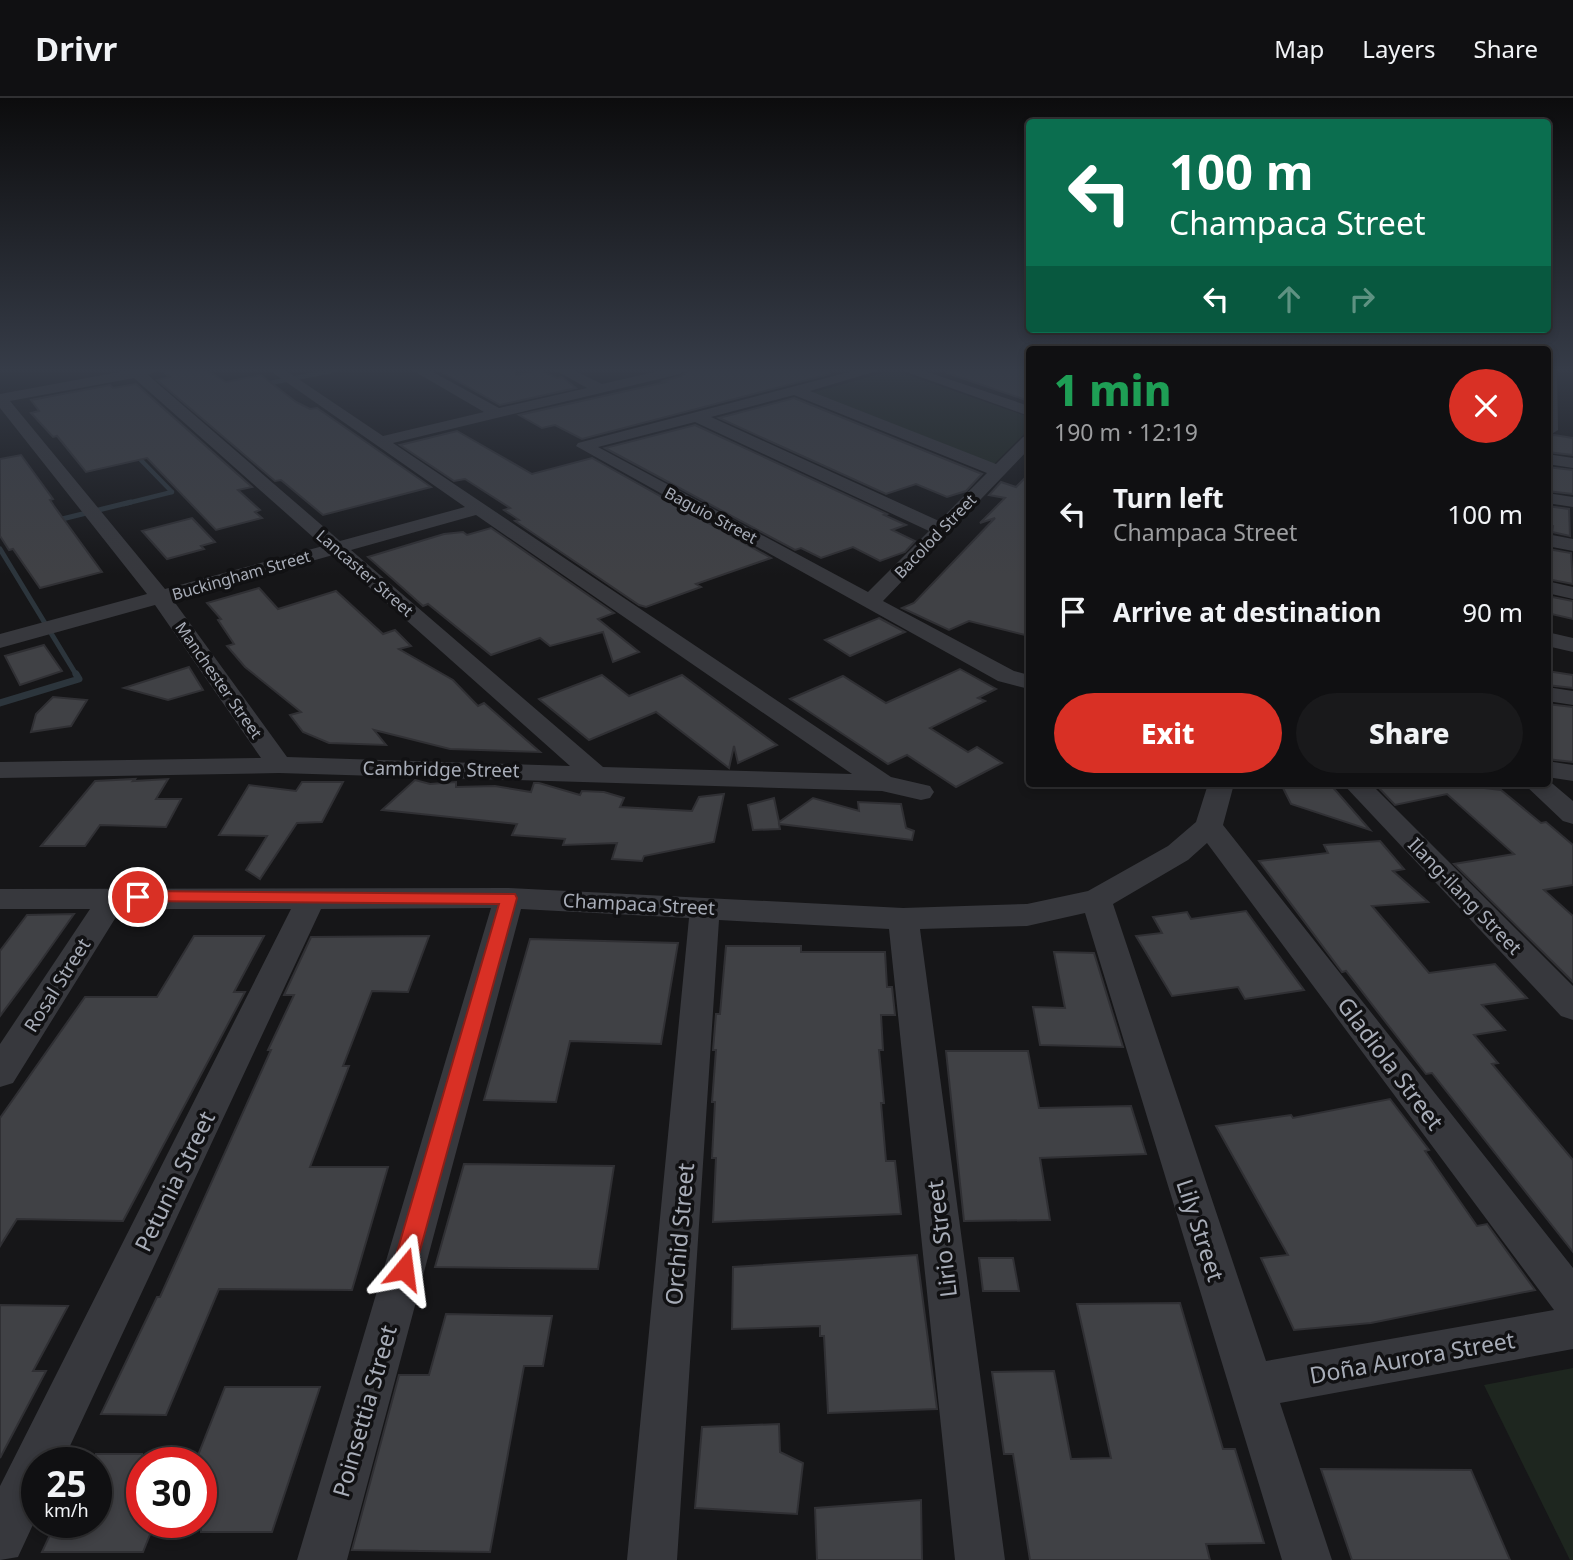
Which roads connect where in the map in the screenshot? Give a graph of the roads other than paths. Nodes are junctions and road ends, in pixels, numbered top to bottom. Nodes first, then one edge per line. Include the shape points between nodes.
1 (32, 438) edge
2 (217, 438) edge
3 (376, 438) edge
4 (392, 438) edge
5 (613, 438) edge
6 (743, 438) edge
7 (916, 438) edge
8 (380, 441) junction
9 (1026, 443) edge
10 (1551, 460) edge
11 (1573, 463) edge
12 (999, 471) junction
13 (1551, 499) edge
14 (1573, 502) edge
15 (481, 508) junction
16 (941, 529) junction
17 (1551, 541) edge
18 (1573, 545) edge
19 (336, 548) junction
20 (1551, 588) edge
21 (1573, 593) edge
22 (160, 597) junction
23 (871, 601) junction
24 (1551, 640) edge
25 (0, 641) edge
26 (1573, 645) edge
27 (1026, 681) edge
28 (1551, 695) edge
29 (1573, 698) edge
30 (279, 765) junction
31 (0, 770) edge
32 (1551, 770) edge
33 (593, 772) junction
34 (1573, 773) edge
35 (882, 783) junction
36 (1220, 787) edge
37 (1359, 787) edge
38 (1540, 787) edge
39 (921, 792) dead end
40 (1573, 815) edge
41 (1209, 826) junction
42 (113, 897) junction
43 (311, 898) junction
44 (509, 898) junction
45 (0, 899) edge
46 (1096, 900) junction
47 (705, 908) junction
48 (903, 919) junction
49 (1573, 1007) edge
50 (6, 1057) edge
51 (1573, 1301) edge
52 (1573, 1328) edge
53 (1251, 1386) junction
54 (45, 1447) edge
55 (21, 1496) edge
56 (0, 1539) edge
57 (322, 1560) edge
58 (652, 1560) edge
59 (979, 1560) edge
60 (1307, 1560) edge

1 - 22 street, Manchester Street
2 - 19 street, Lancaster Street
3 - 8 street, Cambridge Street
4 - 8 street
5 - 23 street, Baguio Street via 584,446
6 - 16 street
7 - 12 street
8 - 15 street, Cambridge Street
9 - 12 street, Bacolod Street
10 - 11 street
12 - 16 street, Bacolod Street
13 - 14 street
15 - 19 street, Buckingham Street
15 - 35 street, Cambridge Street
16 - 23 street, Bacolod Street
17 - 18 street
19 - 22 street, Buckingham Street
19 - 33 street, Lancaster Street
20 - 21 street
22 - 25 street, Buckingham Street
22 - 30 street, Manchester Street
23 - 27 street, Baguio Street via 1006,676
24 - 26 street
28 - 29 street
30 - 31 street, Cambridge Street
30 - 33 street, Cambridge Street
32 - 34 street
33 - 35 street, Cambridge Street
35 - 39 street, Cambridge Street
36 - 41 street
37 - 49 street, Ilang-ilang Street
38 - 40 street
41 - 46 street, Champaca Street via 1178,853
41 - 51 street, Gladiola Street
42 - 43 street, Champaca Street
42 - 45 street, Champaca Street
42 - 50 street, Rosal Street
43 - 44 street, Champaca Street
43 - 54 street, Petunia Street
44 - 47 street, Champaca Street
44 - 57 street, Poinsettia Street
46 - 48 street, Champaca Street via 1027,915
46 - 53 street, Lily Street
47 - 48 street, Champaca Street
47 - 58 street, Orchid Street
48 - 59 street, Lirio Street
52 - 53 street, Doña Aurora Street
53 - 60 street, Lily Street
55 - 56 street, Petunia Street

